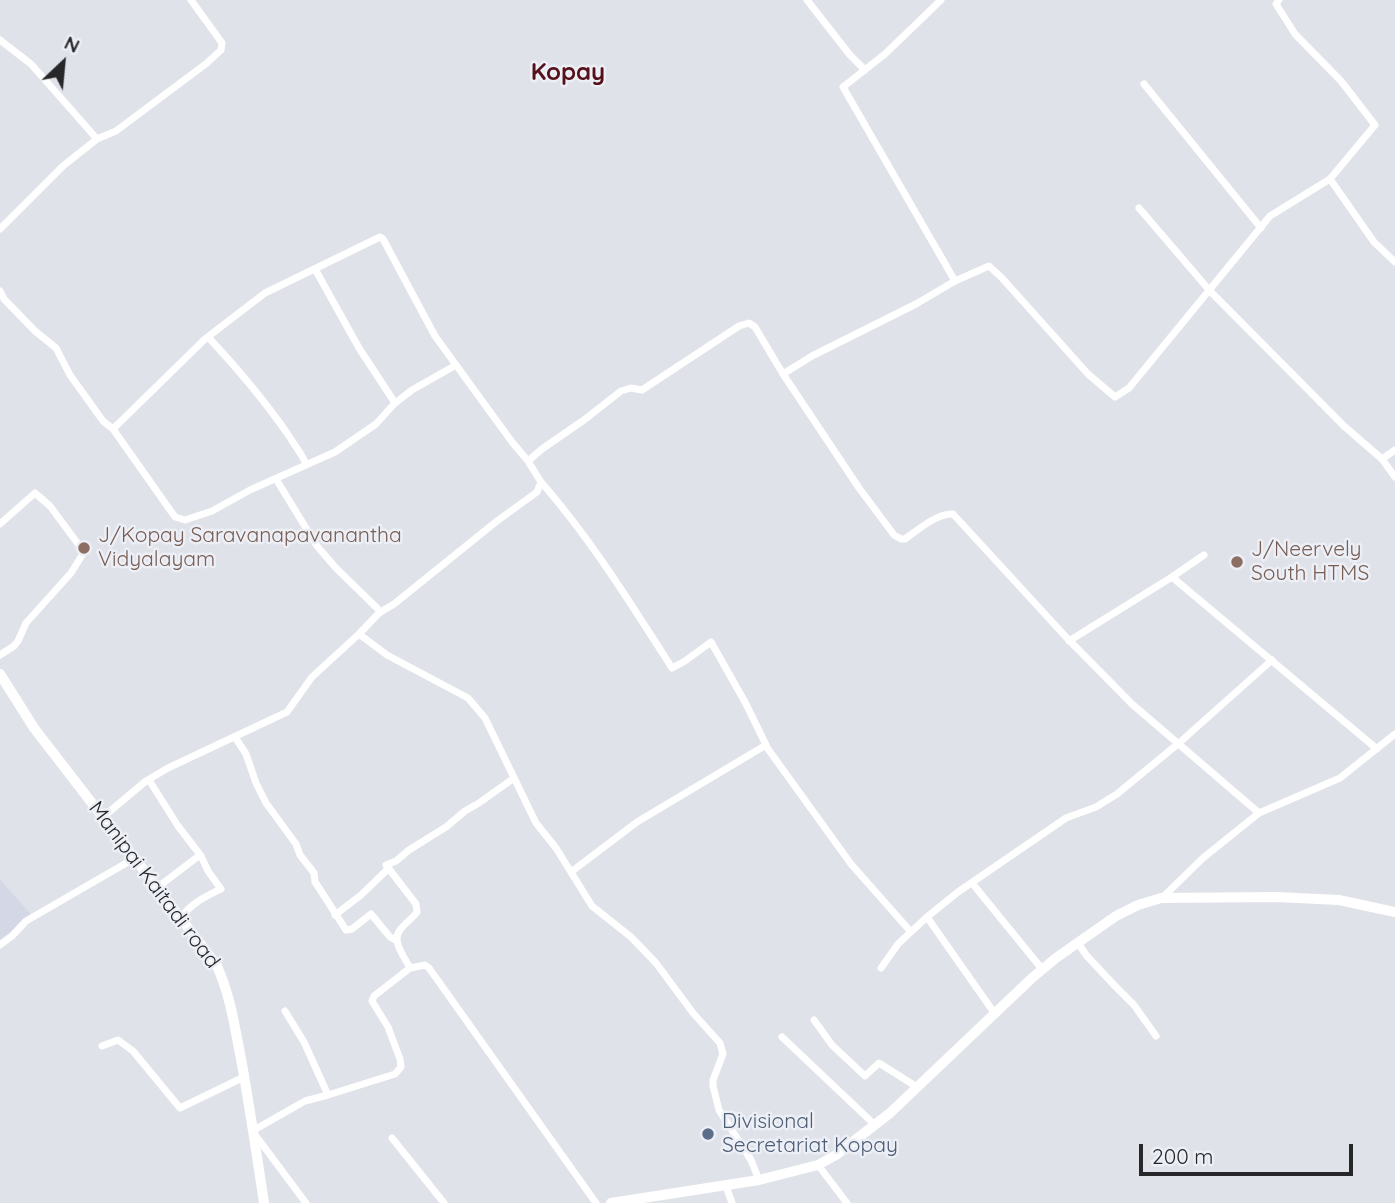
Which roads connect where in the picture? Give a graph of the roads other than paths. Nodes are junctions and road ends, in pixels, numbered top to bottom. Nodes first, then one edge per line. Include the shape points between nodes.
1 (191, 0) edge
2 (807, 0) edge
3 (941, 0) edge
4 (1279, 0) edge
5 (1, 42) edge
6 (865, 70) junction
7 (1144, 84) dead end
8 (97, 139) junction
9 (1330, 179) junction
10 (1139, 208) dead end
11 (1261, 228) junction
12 (0, 229) edge
13 (1395, 262) edge
14 (315, 269) junction
15 (955, 281) junction
16 (0, 291) edge
17 (1210, 291) junction
18 (208, 337) junction
19 (456, 365) junction
20 (783, 374) junction
21 (395, 403) junction
22 (113, 429) junction
23 (1395, 450) edge
24 (1382, 459) junction
25 (528, 461) junction
26 (306, 464) junction
27 (1395, 477) edge
28 (276, 479) junction
29 (541, 482) junction
30 (0, 524) edge
31 (1204, 555) dead end
32 (1172, 577) junction
33 (381, 612) junction
34 (359, 634) junction
35 (1069, 641) junction
36 (0, 655) edge
37 (1272, 660) junction
38 (0, 674) edge
39 (1395, 734) edge
40 (235, 737) junction
41 (1179, 743) junction
42 (766, 745) junction
43 (1377, 749) junction
44 (514, 778) junction
45 (149, 780) junction
46 (1259, 813) junction
47 (103, 817) junction
48 (200, 855) junction
49 (135, 858) junction
50 (389, 868) junction
51 (571, 872) junction
52 (972, 883) junction
53 (158, 887) junction
54 (1161, 898) junction
55 (1395, 912) edge
56 (335, 915) junction
57 (927, 917) junction
58 (181, 918) junction
59 (911, 932) junction
60 (397, 941) junction
61 (1078, 943) junction
62 (0, 945) edge
63 (410, 968) junction
64 (881, 968) dead end
65 (1042, 970) junction
66 (285, 1011) dead end
67 (995, 1014) junction
68 (814, 1020) dead end
69 (1156, 1036) dead end
70 (782, 1037) dead end
71 (102, 1046) dead end
72 (244, 1077) junction
73 (917, 1087) junction
74 (328, 1096) junction
75 (875, 1125) junction
76 (254, 1132) junction
77 (393, 1138) dead end
78 (818, 1166) junction
79 (760, 1180) junction
80 (726, 1185) junction
81 (264, 1203) edge
82 (306, 1203) edge
83 (444, 1203) edge
84 (596, 1203) edge
85 (611, 1203) edge
86 (732, 1203) edge
87 (847, 1203) edge

1 - 8 street via 222,43 221,50 116,131
2 - 6 street
3 - 6 street
4 - 9 street via 1276,4 1295,34 1341,81 1375,125
5 - 8 street via 31,64
6 - 15 street via 843,87
7 - 11 street
8 - 12 street
9 - 11 street via 1270,216
9 - 13 street via 1374,242
10 - 17 street
11 - 17 street
14 - 18 street via 265,293
14 - 19 street via 383,239 435,336
14 - 21 street
15 - 17 street via 989,266 1088,374 1115,397 1129,388
15 - 20 street
16 - 22 street via 56,348 70,375
17 - 24 street
18 - 22 street
18 - 26 street via 278,420
19 - 21 street
19 - 25 street
20 - 25 street via 755,327 749,323 739,326 642,390 621,391
20 - 35 street via 894,535 905,539 947,513 953,514
21 - 26 street via 376,424 335,452
22 - 28 street via 175,517 186,520 212,511
23 - 24 street
24 - 27 street
25 - 29 street
26 - 28 street
28 - 33 street via 317,546
29 - 33 street via 537,492
29 - 42 street via 601,559 672,668 711,642
30 - 36 street via 35,493 85,552 26,623 14,646
31 - 32 street
32 - 35 street
32 - 37 street
33 - 34 street
34 - 40 street via 312,677 287,712
34 - 44 street via 387,656 468,698 485,718
35 - 41 street
37 - 41 street
37 - 43 street
38 - 47 main road, Manipai Kaitadi road via 34,728
39 - 43 street
40 - 45 street
40 - 56 street via 266,803 310,866
41 - 46 street
41 - 52 street via 1117,794 1066,818
42 - 51 street via 637,822
42 - 59 street via 851,864
43 - 46 street via 1340,778
44 - 50 street via 386,865
44 - 51 street via 536,823
45 - 47 street
45 - 48 street
46 - 54 street
47 - 49 main road, Manipai Kaitadi road
48 - 53 street
48 - 58 street via 221,889 191,905
49 - 53 main road, Manipai Kaitadi road
49 - 62 street via 26,921
50 - 56 street
50 - 60 street via 417,912 398,932
51 - 79 street via 592,906 656,963 720,1043 723,1054 713,1080 719,1110
52 - 57 street
52 - 65 street
53 - 58 main road, Manipai Kaitadi road
54 - 55 main road via 1339,900
54 - 61 main road via 1116,916
56 - 60 street via 346,930 371,914
57 - 59 street
57 - 67 street
58 - 72 main road, Manipai Kaitadi road via 216,964 225,984
59 - 64 street
60 - 63 street
61 - 65 main road
61 - 69 street
63 - 74 street via 372,1001 388,1027 401,1067 395,1074
63 - 84 street via 429,968
65 - 67 main road
66 - 74 street
67 - 73 main road
68 - 73 street via 832,1045 865,1076 879,1063
70 - 75 street
71 - 72 street via 118,1040 133,1051 180,1108
72 - 76 main road, Manipai Kaitadi road
73 - 75 main road
74 - 76 street via 305,1101
75 - 78 main road
76 - 81 main road, Manipai Kaitadi road
76 - 82 street
77 - 83 street
78 - 79 main road
78 - 87 street
79 - 80 main road
80 - 85 main road
80 - 86 street

